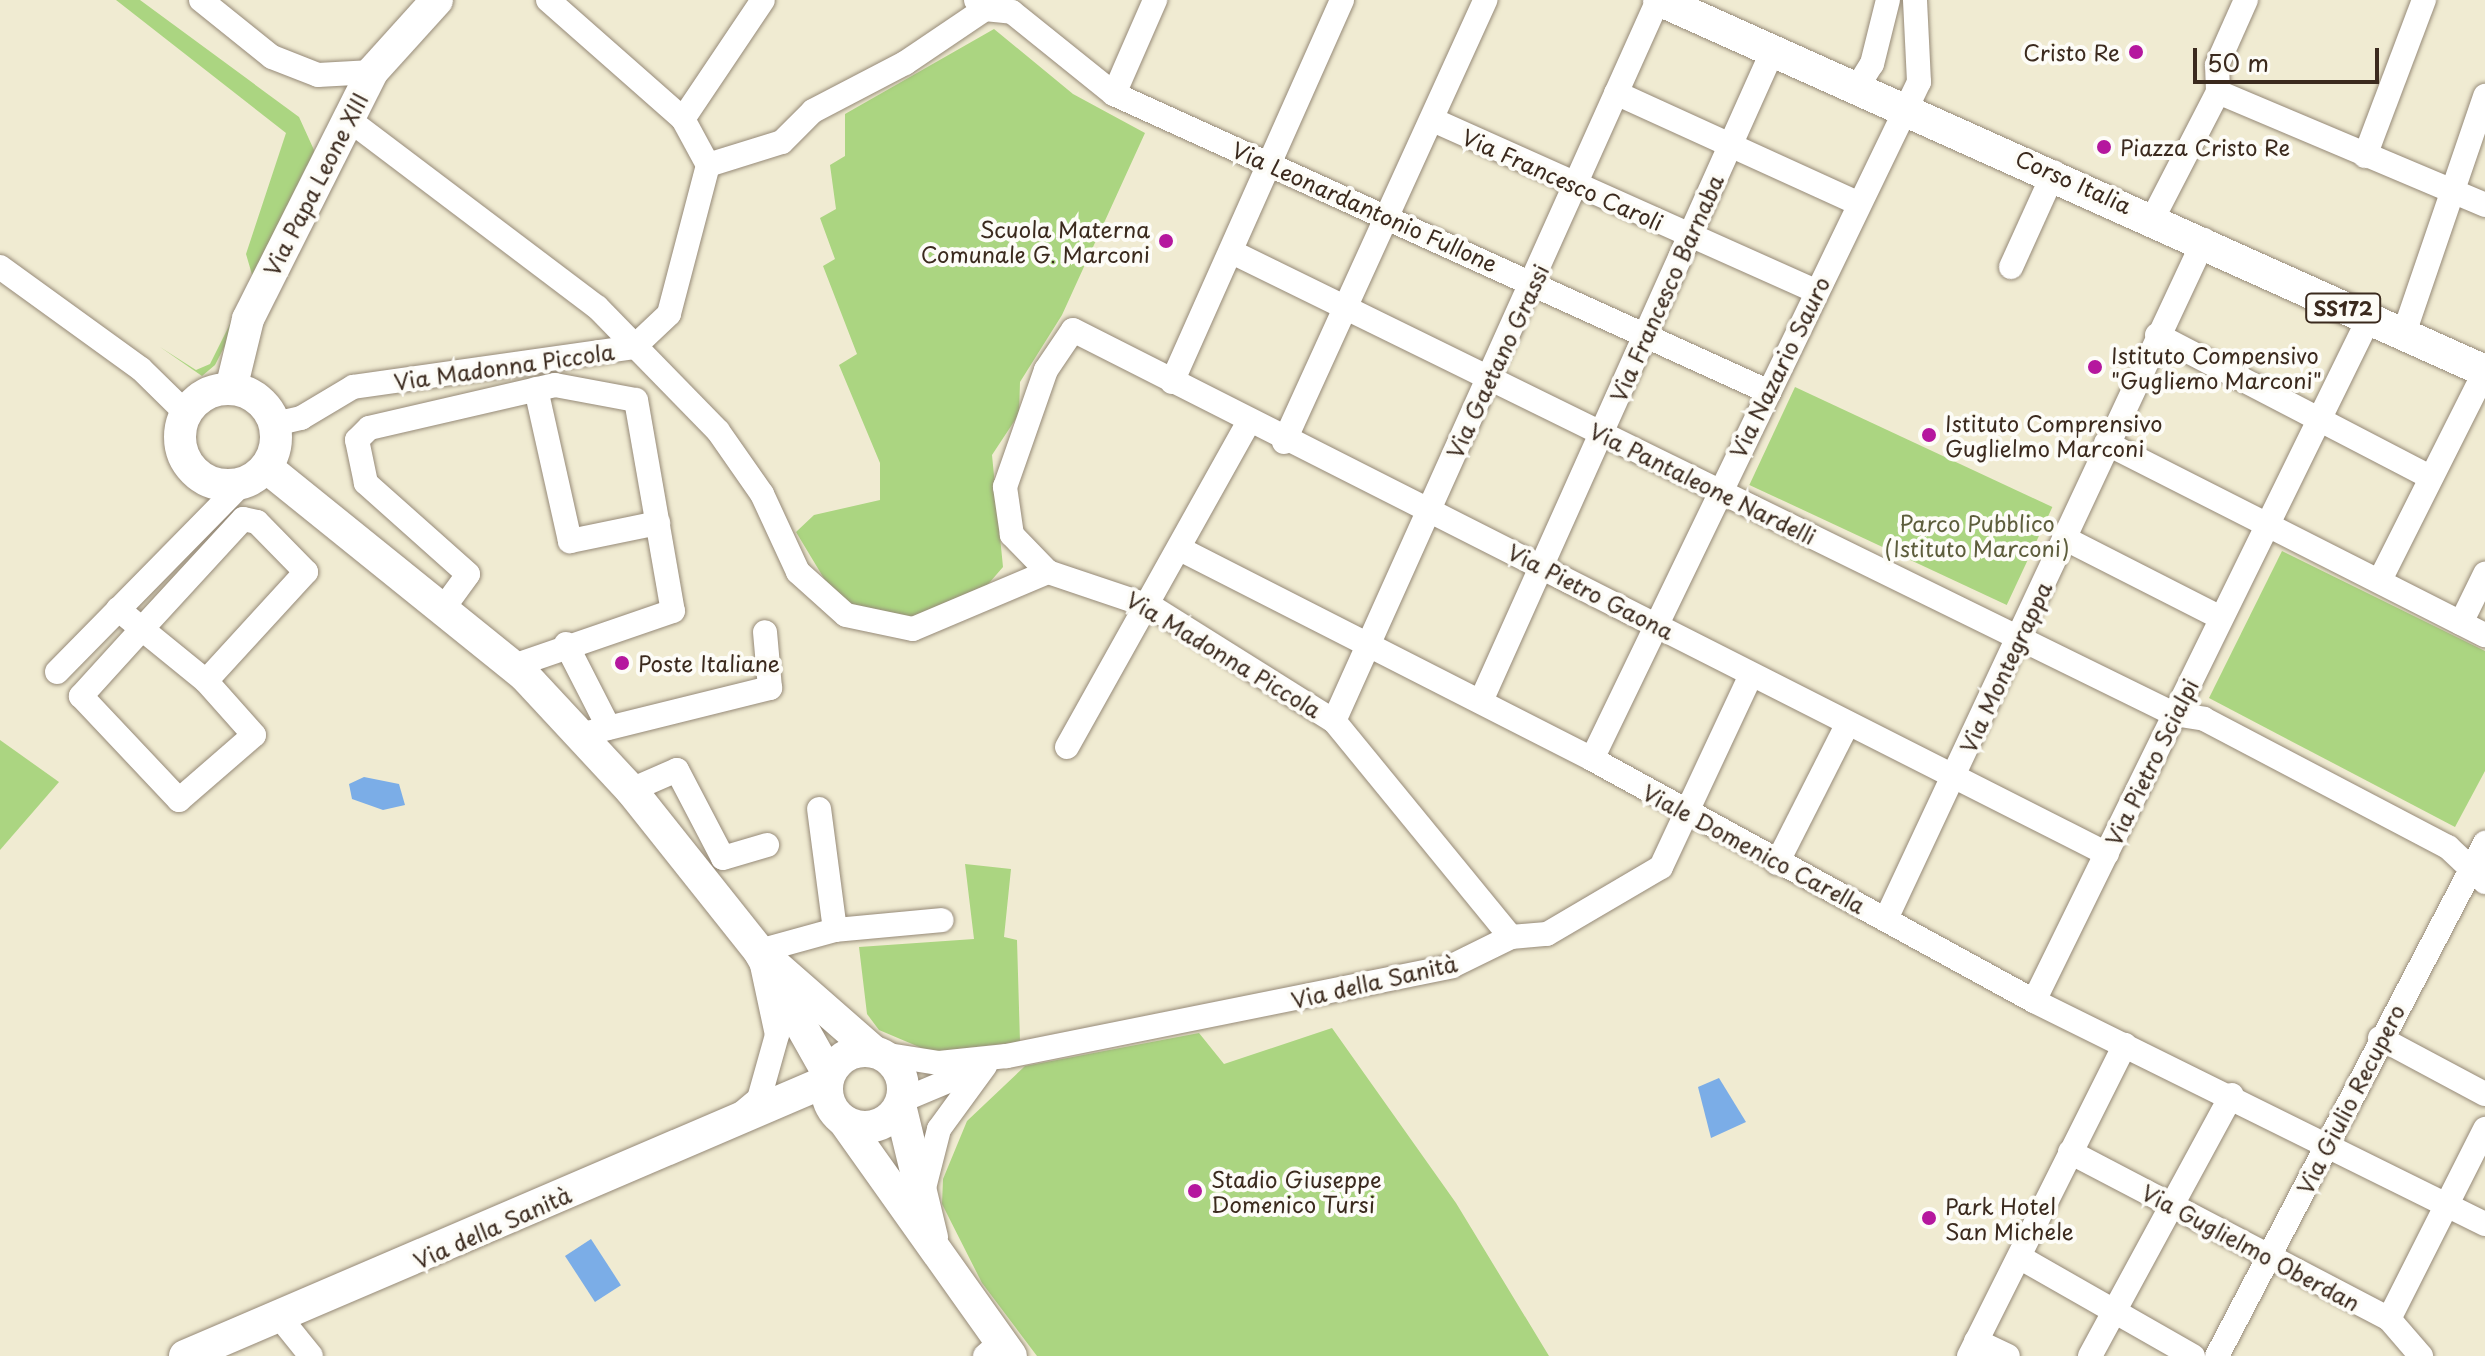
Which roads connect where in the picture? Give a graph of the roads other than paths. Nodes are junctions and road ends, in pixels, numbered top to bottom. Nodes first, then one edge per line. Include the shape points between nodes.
1 (201, 0) edge
2 (437, 0) edge
3 (548, 0) edge
4 (763, 0) edge
5 (1155, 0) edge
6 (1342, 0) edge
7 (1485, 0) edge
8 (1659, 0) edge
9 (1888, 0) edge
10 (1915, 0) edge
11 (2246, 0) edge
12 (2424, 0) edge
13 (981, 4) edge
14 (1015, 6) edge
15 (1773, 50) junction
16 (372, 72) junction
17 (1858, 86) junction
18 (2218, 92) junction
19 (1616, 93) junction
20 (1114, 94) junction
21 (2485, 96) edge
22 (1903, 105) junction
23 (348, 119) junction
24 (683, 119) junction
25 (1442, 124) dead end
26 (1730, 145) junction
27 (2365, 156) junction
28 (1271, 161) junction
29 (708, 165) junction
30 (2054, 172) junction
31 (1574, 187) junction
32 (2453, 191) junction
33 (1857, 203) junction
34 (2485, 205) edge
35 (2154, 216) junction
36 (1390, 217) junction
37 (1689, 236) junction
38 (2204, 240) junction
39 (1232, 252) junction
40 (0, 267) edge
41 (2011, 267) dead end
42 (1534, 283) junction
43 (1816, 291) junction
44 (1346, 308) junction
45 (2368, 320) junction
46 (1645, 335) junction
47 (2157, 335) junction
48 (2403, 336) junction
49 (634, 347) junction
50 (2485, 371) edge
51 (1487, 380) junction
52 (1172, 382) junction
53 (231, 389) junction
54 (536, 389) junction
55 (1769, 392) junction
56 (186, 413) junction
57 (2320, 419) junction
58 (1248, 423) junction
59 (275, 424) junction
60 (1601, 433) junction
61 (1284, 442) junction
62 (2106, 443) junction
63 (254, 475) junction
64 (2430, 477) junction
65 (1719, 491) junction
66 (1428, 511) junction
67 (658, 523) junction
68 (2269, 524) junction
69 (2064, 538) junction
70 (1182, 550) junction
71 (1542, 565) junction
72 (1048, 572) junction
73 (2485, 574) edge
74 (2380, 580) junction
75 (445, 606) junction
76 (1152, 607) junction
77 (118, 609) junction
78 (2221, 618) junction
79 (2461, 623) junction
80 (1657, 625) junction
81 (142, 629) junction
82 (765, 632) dead end
83 (2485, 635) edge
84 (2019, 636) junction
85 (566, 644) junction
86 (1367, 646) junction
87 (513, 666) junction
88 (57, 672) dead end
89 (1751, 675) junction
90 (206, 681) junction
91 (1481, 701) junction
92 (2174, 714) junction
93 (1334, 721) junction
94 (1847, 725) junction
95 (595, 731) junction
96 (1067, 747) dead end
97 (1592, 759) junction
98 (1955, 777) junction
99 (631, 790) junction
100 (819, 809) dead end
101 (1684, 811) junction
102 (2485, 843) edge
103 (767, 845) dead end
104 (2107, 854) junction
105 (1777, 863) junction
106 (2477, 878) edge
107 (1886, 919) junction
108 (942, 920) dead end
109 (835, 930) junction
110 (1511, 937) junction
111 (759, 951) junction
112 (2034, 1001) junction
113 (2380, 1038) junction
114 (2125, 1045) junction
115 (878, 1052) junction
116 (996, 1061) junction
117 (828, 1078) junction
118 (2485, 1094) edge
119 (2232, 1095) junction
120 (902, 1102) junction
121 (841, 1119) junction
122 (734, 1120) junction
123 (2485, 1129) edge
124 (702, 1134) junction
125 (2329, 1141) junction
126 (2070, 1152) junction
127 (922, 1194) junction
128 (2170, 1205) junction
129 (2447, 1205) junction
130 (2485, 1224) edge
131 (935, 1252) junction
132 (2021, 1258) junction
133 (2266, 1259) junction
134 (2112, 1309) junction
135 (2389, 1319) junction
136 (282, 1320) junction
137 (1973, 1348) edge
138 (999, 1351) edge
139 (185, 1356) edge
140 (311, 1356) edge
141 (2008, 1356) edge
142 (2090, 1356) edge
143 (2193, 1356) edge
144 (2217, 1356) edge
145 (2421, 1356) edge

1 - 16 street via 272,57 318,75
2 - 16 main road, Via Papa Leone XIII
3 - 24 street
4 - 24 street
5 - 20 street
6 - 28 street
7 - 36 street
8 - 15 main road, Corso Italia / SS172
8 - 19 street, Via Gaetano Grassi
9 - 17 street via 1872,64
10 - 22 street, Via Nazario Sauro via 1923,67
11 - 18 street via 2217,65
12 - 27 street
13 - 14 street, Via Leonardantonio Fullone
13 - 29 street via 905,63 813,111 782,142
14 - 20 street, Via Leonardantonio Fullone
15 - 17 main road, Corso Italia / SS172
15 - 26 street, Via Francesco Barnaba
16 - 23 main road, Via Papa Leone XIII
17 - 22 main road, Corso Italia / SS172
18 - 27 street
18 - 35 street
19 - 26 street
19 - 31 street, Via Gaetano Grassi
20 - 28 street, Via Leonardantonio Fullone
21 - 32 street
22 - 30 main road, Corso Italia / SS172
22 - 33 street, Via Nazario Sauro
23 - 49 street via 597,307
23 - 53 main road, Via Papa Leone XIII via 248,319
24 - 29 street
25 - 31 street, Via Francesco Caroli
26 - 33 street
26 - 37 street, Via Francesco Barnaba
27 - 32 street
28 - 36 street, Via Leonardantonio Fullone
28 - 39 street
29 - 49 street via 669,314
30 - 35 main road, Corso Italia / SS172
30 - 41 street
31 - 37 street, Via Francesco Caroli
31 - 42 street, Via Gaetano Grassi
32 - 34 street
32 - 48 street
33 - 43 street, Via Nazario Sauro
35 - 38 main road, Corso Italia / SS172
36 - 42 street, Via Leonardantonio Fullone
36 - 44 street
37 - 43 street, Via Francesco Caroli
37 - 46 street, Via Francesco Barnaba
38 - 45 main road, Corso Italia / SS172
38 - 47 street, Via Montegrappa
39 - 44 street, Via Pantaleone Nardelli
39 - 52 street
40 - 56 street via 141,369
42 - 46 street, Via Leonardantonio Fullone
42 - 51 street, Via Gaetano Grassi
43 - 55 street, Via Nazario Sauro
44 - 51 street, Via Pantaleone Nardelli
44 - 61 street
45 - 48 main road, Corso Italia / SS172
45 - 57 street, Via Pietro Scialpi
46 - 55 street, Via Leonardantonio Fullone
46 - 60 street, Via Francesco Barnaba
47 - 57 street
47 - 62 street, Via Montegrappa
48 - 50 main road, Corso Italia / SS172
49 - 59 street, Via Madonna Piccola via 353,387 301,418
49 - 72 street, Via Madonna Piccola via 718,431 762,494 798,572 846,615 913,629
50 - 64 street
51 - 60 street, Via Pantaleone Nardelli
51 - 66 street, Via Gaetano Grassi
52 - 58 street, Via Pietro Gaona
52 - 72 street, Via Pietro Gaona via 1073,330 1046,370 1005,487 1012,535
53 - 56 main road via 213,391
53 - 59 main road via 259,399
54 - 67 street via 555,385 636,400
54 - 67 street via 570,541
54 - 75 street via 369,428 357,440 366,483 468,574
55 - 65 street, Via Nazario Sauro
56 - 63 main road via 180,445 191,467 210,482
57 - 64 street
57 - 68 street, Via Pietro Scialpi
58 - 61 street, Via Pietro Gaona
58 - 70 street
59 - 63 main road
60 - 65 street, Via Pantaleone Nardelli
60 - 71 street, Via Francesco Barnaba
61 - 66 street, Via Pietro Gaona
62 - 68 street
62 - 69 street, Via Montegrappa
63 - 75 main road
63 - 77 street
64 - 74 street
65 - 80 street, Via Nazario Sauro
65 - 84 street, Via Pantaleone Nardelli
66 - 71 street, Via Pietro Gaona
66 - 86 street, Via Gaetano Grassi
67 - 85 street via 673,611
68 - 74 street
68 - 78 street, Via Pietro Scialpi
69 - 78 street
69 - 84 street, Via Montegrappa
70 - 76 street
70 - 86 street, Viale Domenico Carella
71 - 80 street, Via Pietro Gaona
71 - 91 street, Via Francesco Barnaba
72 - 76 street, Via Madonna Piccola
73 - 79 street
74 - 79 street
75 - 87 main road
76 - 93 street, Via Madonna Piccola
76 - 96 street
77 - 81 street
77 - 88 street
78 - 92 street, Via Pietro Scialpi
79 - 83 street
80 - 89 street, Via Pietro Gaona
80 - 97 street, Via Nazario Sauro
81 - 90 street
81 - 90 street via 243,519 257,522 306,572
81 - 90 street via 81,696 179,800 254,735
82 - 95 street via 770,688
84 - 92 street, Via Pantaleone Nardelli
84 - 98 street, Via Montegrappa
85 - 87 street
85 - 95 street
86 - 91 street, Viale Domenico Carella
86 - 93 street, Via Gaetano Grassi
87 - 95 main road
89 - 94 street, Via Pietro Gaona
89 - 101 street, Via della Sanità
91 - 97 street, Viale Domenico Carella
92 - 104 street, Via Pietro Scialpi
92 - 106 street, Via Pantaleone Nardelli via 2204,719 2448,847
93 - 110 street, Via Madonna Piccola
94 - 98 street, Via Pietro Gaona
94 - 105 street
95 - 99 main road
97 - 101 street, Viale Domenico Carella
98 - 104 street, Via Pietro Gaona
98 - 107 street, Via Montegrappa
99 - 103 street via 677,770 723,858
99 - 111 main road
100 - 109 street
101 - 105 street, Viale Domenico Carella
101 - 110 street, Via della Sanità via 1661,867 1547,934
102 - 106 street, Via Giulio Recupero
104 - 112 street, Via Pietro Scialpi
105 - 107 street, Viale Domenico Carella
106 - 113 street, Via Giulio Recupero
107 - 112 street, Viale Domenico Carella
108 - 109 street
109 - 111 street
110 - 116 street, Via della Sanità via 1452,966
111 - 115 main road
111 - 117 main road
111 - 122 street via 777,1035 759,1099
112 - 114 street, Viale Domenico Carella
113 - 118 street
113 - 125 street, Via Giulio Recupero
114 - 119 street, Viale Domenico Carella
114 - 126 street
115 - 116 street, Via della Sanità via 939,1063
115 - 117 main road via 847,1055
115 - 120 main road via 898,1069
116 - 120 street, Via della Sanità
116 - 127 street via 939,1129
117 - 121 main road
117 - 122 main road, Via della Sanità
119 - 125 street, Viale Domenico Carella
119 - 128 street
120 - 121 main road via 877,1126
120 - 127 main road
121 - 124 main road, Via della Sanità via 780,1114
121 - 131 main road
122 - 124 main road, Via della Sanità
123 - 129 street
124 - 136 main road, Via della Sanità
125 - 129 street, Viale Domenico Carella
125 - 133 street, Via Giulio Recupero
126 - 128 street, Via Guglielmo Oberdan
126 - 132 street
127 - 131 main road
128 - 133 street, Via Guglielmo Oberdan
128 - 134 street
129 - 130 street, Viale Domenico Carella
129 - 135 street
131 - 138 main road
132 - 134 street
132 - 137 street
133 - 135 street, Via Guglielmo Oberdan
133 - 144 street, Via Giulio Recupero
134 - 142 street
134 - 143 street
135 - 145 street, Via Guglielmo Oberdan
136 - 139 main road, Via della Sanità
136 - 140 street
137 - 141 street

